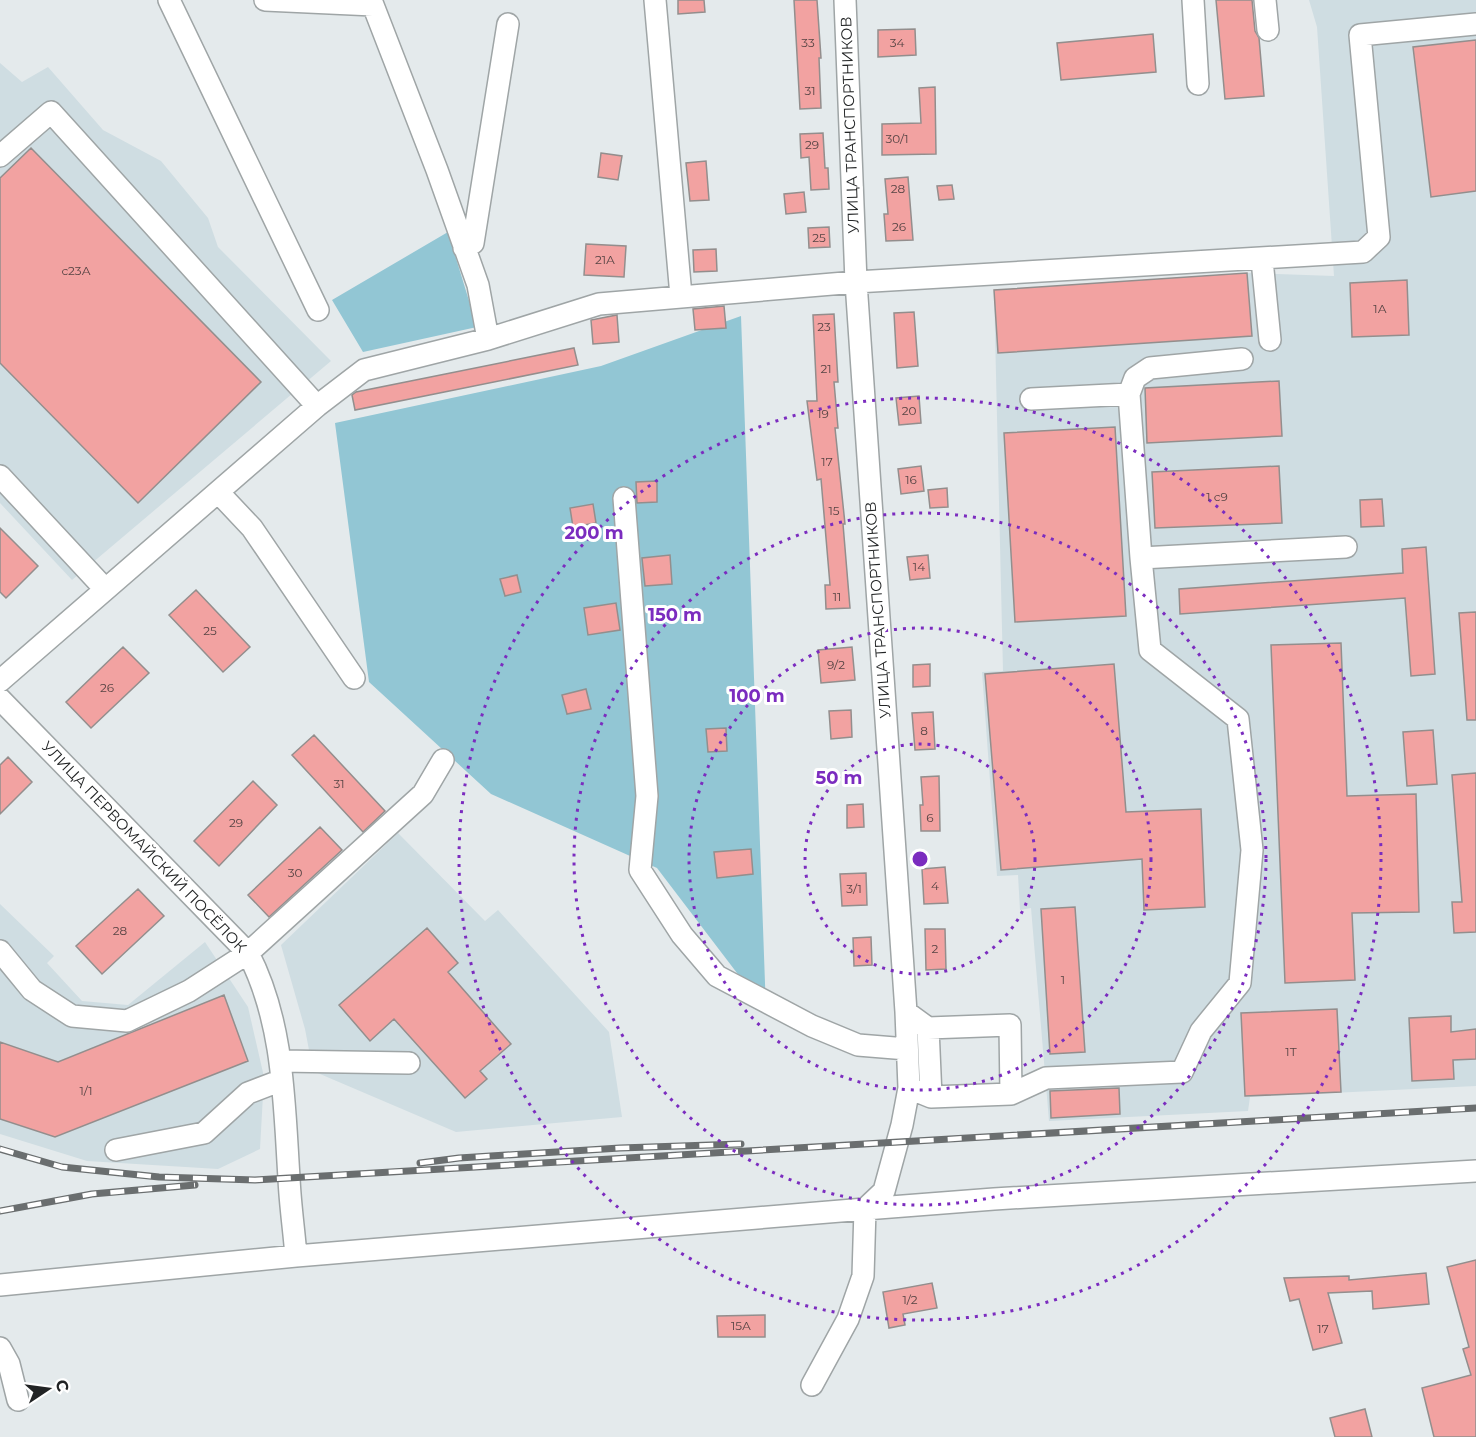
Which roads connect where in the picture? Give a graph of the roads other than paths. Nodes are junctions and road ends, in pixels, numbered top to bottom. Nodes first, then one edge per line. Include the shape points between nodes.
1 (169, 0) edge
2 (265, 0) edge
3 (654, 0) edge
4 (845, 0) edge
5 (1193, 0) edge
6 (1265, 0) edge
7 (508, 24) dead end
8 (1476, 24) edge
9 (1268, 30) dead end
10 (1198, 84) dead end
11 (0, 156) edge
12 (464, 248) junction
13 (1262, 260) junction
14 (856, 282) junction
15 (681, 296) junction
16 (318, 310) dead end
17 (488, 339) junction
18 (1270, 340) dead end
19 (1242, 359) dead end
20 (1129, 394) junction
21 (1031, 399) dead end
22 (317, 406) junction
23 (0, 476) edge
24 (218, 492) junction
25 (624, 498) dead end
26 (1346, 547) dead end
27 (1141, 558) junction
28 (105, 589) junction
29 (354, 678) dead end
30 (0, 681) edge
31 (0, 699) edge
32 (443, 760) dead end
33 (0, 951) edge
34 (248, 953) junction
35 (906, 1012) junction
36 (928, 1028) junction
37 (907, 1049) junction
38 (409, 1063) dead end
39 (281, 1071) junction
40 (909, 1088) junction
41 (1011, 1094) junction
42 (931, 1097) junction
43 (116, 1150) dead end
44 (1476, 1171) edge
45 (865, 1209) junction
46 (296, 1256) junction
47 (0, 1286) edge
48 (0, 1348) edge
49 (812, 1385) dead end
50 (18, 1400) dead end

1 - 16 street
2 - 12 street via 373,5
3 - 15 street
4 - 14 street, УЛИЦА ТРАНСПОРТНИКОВ
5 - 10 street
6 - 9 street
7 - 12 street via 473,243
8 - 13 street via 1360,35 1379,237 1363,252
11 - 22 street via 51,112
12 - 17 street via 478,285
13 - 14 street
13 - 18 street
14 - 15 street
14 - 35 street, УЛИЦА ТРАНСПОРТНИКОВ
15 - 17 street via 599,304
17 - 22 street via 364,370
19 - 20 street via 1150,368 1135,378
20 - 21 street
20 - 27 street
22 - 24 street
23 - 28 street
24 - 28 street
24 - 29 street via 252,528
25 - 37 street via 647,796 640,870 682,935 717,976 812,1026 858,1045
26 - 27 street
27 - 41 street via 1150,650 1238,719 1252,850 1240,983 1201,1031 1182,1072 1046,1078
28 - 30 street
31 - 34 street, УЛИЦА ПЕРВОМАЙСКИЙ ПОСЁЛОК
32 - 34 street via 423,794
33 - 34 street via 32,990 72,1016 127,1021 189,991
34 - 39 street, УЛИЦА ПЕРВОМАЙСКИЙ ПОСЁЛОК via 269,1005
35 - 36 street
35 - 37 street, УЛИЦА ТРАНСПОРТНИКОВ
36 - 41 street via 1010,1025
36 - 42 street
37 - 40 street, УЛИЦА ТРАНСПОРТНИКОВ
38 - 39 street
39 - 43 street via 248,1093 204,1133
39 - 46 street, УЛИЦА ПЕРВОМАЙСКИЙ ПОСЁЛОК
40 - 42 street
40 - 45 street, УЛИЦА ТРАНСПОРТНИКОВ via 884,1191
41 - 42 street
44 - 45 street
45 - 46 street
45 - 49 street via 863,1276 848,1319
46 - 47 street
48 - 50 street via 9,1364

